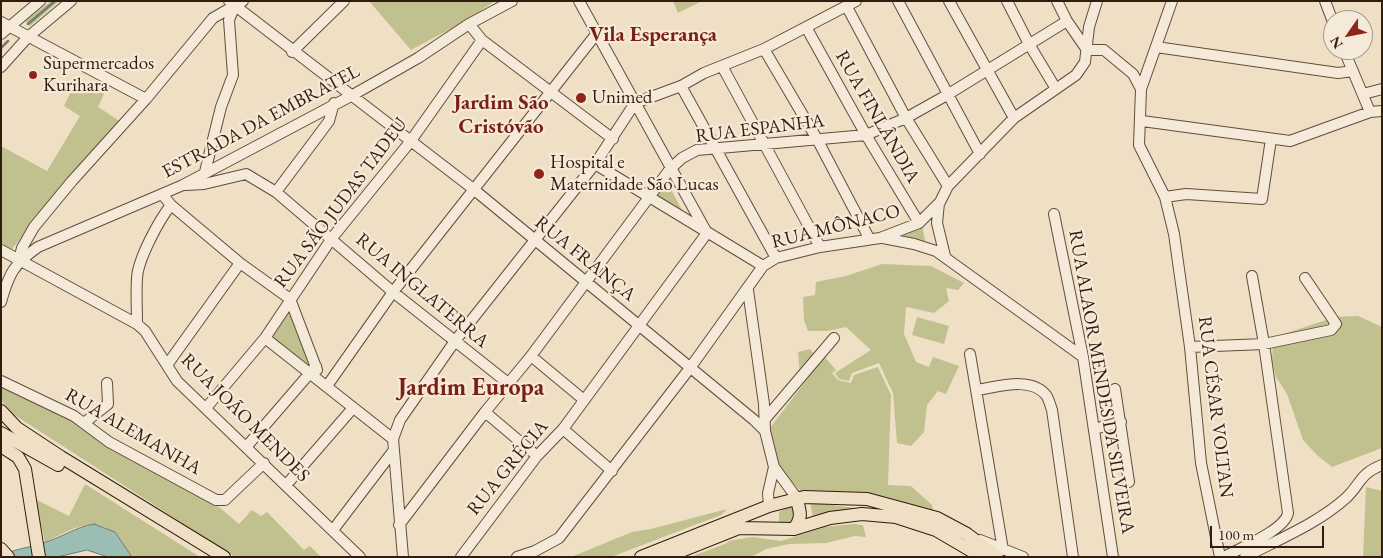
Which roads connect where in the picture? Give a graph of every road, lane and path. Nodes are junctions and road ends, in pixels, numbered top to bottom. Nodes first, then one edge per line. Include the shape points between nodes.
1 (40, 1) edge
2 (72, 1) edge
3 (344, 1) edge
4 (512, 1) edge
5 (579, 1) edge
6 (856, 1) edge
7 (898, 1) edge
8 (949, 1) edge
9 (1007, 1) edge
10 (1057, 1) edge
11 (1097, 1) edge
12 (1172, 1) edge
13 (236, 3) edge
14 (846, 7) junction
15 (1067, 21) junction
16 (469, 24) junction
17 (806, 27) junction
18 (4, 28) edge
19 (597, 32) junction
20 (28, 37) junction
21 (482, 40) junction
22 (1028, 44) junction
23 (1156, 47) junction
24 (764, 49) junction
25 (1087, 50) junction
26 (292, 52) junction
27 (1348, 60) edge
28 (722, 66) junction
29 (1, 67) edge
30 (986, 70) junction
31 (1353, 71) junction
32 (681, 86) junction
33 (1056, 89) junction
34 (1141, 89) junction
35 (1382, 89) edge
36 (551, 90) junction
37 (1363, 94) junction
38 (947, 95) junction
39 (351, 96) junction
40 (146, 99) junction
41 (334, 103) junction
42 (634, 103) junction
43 (1382, 111) edge
44 (1370, 112) junction
45 (906, 118) junction
46 (1014, 118) junction
47 (1142, 121) junction
48 (866, 135) junction
49 (613, 138) junction
50 (817, 139) junction
51 (1271, 139) junction
52 (410, 142) junction
53 (765, 146) junction
54 (714, 149) junction
55 (980, 154) junction
56 (595, 164) junction
57 (670, 169) junction
58 (204, 172) junction
59 (183, 185) junction
60 (948, 186) junction
61 (472, 188) junction
62 (276, 192) junction
63 (162, 194) junction
64 (1165, 197) junction
65 (650, 199) junction
66 (940, 202) junction
67 (171, 205) junction
68 (1054, 214) dead end
69 (919, 223) junction
70 (34, 227) junction
71 (707, 233) junction
72 (332, 238) junction
73 (875, 238) junction
74 (534, 240) junction
75 (49, 242) junction
76 (820, 247) junction
77 (1, 250) edge
78 (945, 256) junction
79 (776, 258) junction
80 (19, 260) junction
81 (240, 263) junction
82 (763, 266) junction
83 (1252, 276) dead end
84 (1305, 278) dead end
85 (585, 281) junction
86 (748, 290) junction
87 (393, 292) junction
88 (290, 299) junction
89 (1, 302) edge
90 (137, 324) junction
91 (639, 326) junction
92 (265, 338) junction
93 (834, 338) dead end
94 (455, 341) junction
95 (1264, 344) junction
96 (1190, 348) junction
97 (970, 354) dead end
98 (531, 356) junction
99 (1083, 357) junction
100 (167, 365) junction
101 (690, 368) junction
102 (313, 369) junction
103 (1, 381) edge
104 (107, 383) dead end
105 (323, 383) junction
106 (508, 383) junction
107 (977, 390) junction
108 (1115, 390) dead end
109 (584, 400) junction
110 (206, 408) junction
111 (353, 408) junction
112 (1, 411) edge
113 (484, 412) junction
114 (766, 418) junction
115 (1121, 422) junction
116 (84, 423) junction
117 (1094, 428) junction
118 (563, 429) junction
119 (765, 431) junction
120 (1, 433) edge
121 (393, 439) junction
122 (1, 446) edge
123 (247, 446) junction
124 (394, 450) junction
125 (537, 456) junction
126 (264, 463) junction
127 (1382, 465) edge
128 (774, 467) junction
129 (612, 470) junction
130 (1129, 482) dead end
131 (287, 484) junction
132 (796, 498) junction
133 (768, 506) junction
134 (399, 525) junction
135 (774, 529) junction
136 (794, 529) junction
137 (333, 530) junction
138 (1, 549) edge
139 (1000, 554) edge
140 (8, 557) edge
141 (39, 557) edge
142 (210, 557) edge
143 (224, 557) edge
144 (360, 557) edge
145 (402, 557) edge
146 (460, 557) edge
147 (517, 557) edge
148 (641, 557) edge
149 (666, 557) edge
150 (982, 557) edge
151 (1023, 557) edge
152 (1073, 557) edge
153 (1113, 557) edge
154 (1222, 557) edge
155 (1245, 557) edge

1 - 18 street
2 - 20 street
3 - 26 street
4 - 16 street, ESTRADA DA EMBRATEL
5 - 19 street
6 - 14 street
7 - 38 street
8 - 30 street
9 - 22 street
10 - 15 street
11 - 25 street, RUA MÔNACO via 1089,27
12 - 23 street
13 - 26 street, RUA FRANÇA
13 - 40 street via 212,18
13 - 58 street via 229,20 233,75
14 - 17 street
14 - 45 street
15 - 22 street, RUA ESPANHA
15 - 25 street
16 - 21 street
16 - 39 street, ESTRADA DA EMBRATEL
17 - 24 street
17 - 48 street, RUA FINLÂNDIA
18 - 20 street
19 - 36 street
19 - 42 street
20 - 29 street
20 - 40 street
21 - 36 street
21 - 52 street, RUA SÃO JUDAS TADEU
22 - 30 street, RUA ESPANHA
22 - 33 street
23 - 31 street via 1338,73
23 - 34 street
24 - 28 street
24 - 50 street
25 - 33 street, RUA MÔNACO via 1085,62 1076,75
25 - 34 street via 1104,50 1133,74
26 - 39 street, RUA FRANÇA
27 - 31 street
28 - 32 street
28 - 53 street
30 - 38 street, RUA ESPANHA
30 - 46 street
31 - 37 street
32 - 42 street
32 - 54 street
33 - 46 street, RUA MÔNACO
34 - 47 street, RUA CÉSAR VOLTAN
35 - 37 street
36 - 49 street
36 - 61 street
37 - 44 street
38 - 45 street, RUA ESPANHA
38 - 55 street
39 - 41 street, ESTRADA DA EMBRATEL
39 - 52 street, RUA FRANÇA
40 - 70 street
41 - 58 street, ESTRADA DA EMBRATEL
41 - 62 street via 329,121
42 - 49 street
42 - 57 street
43 - 44 street
44 - 51 street via 1297,140
45 - 48 street, RUA ESPANHA
45 - 60 street
46 - 55 street, RUA MÔNACO
47 - 51 street
47 - 64 street, RUA CÉSAR VOLTAN via 1140,145
48 - 50 street, RUA ESPANHA
48 - 69 street, RUA FINLÂNDIA
49 - 56 street
50 - 53 street, RUA ESPANHA
50 - 73 street
51 - 64 street via 1262,199 1186,194
52 - 61 street, RUA FRANÇA
52 - 72 street, RUA SÃO JUDAS TADEU
53 - 54 street, RUA ESPANHA
53 - 76 street
54 - 57 street, RUA ESPANHA via 697,150
54 - 79 street
55 - 60 street, RUA MÔNACO
56 - 65 street
56 - 74 street
57 - 65 street, RUA ESPANHA
57 - 71 street
58 - 59 street, ESTRADA DA EMBRATEL
59 - 62 street, RUA INGLATERRA via 204,184 246,174
59 - 63 street, ESTRADA DA EMBRATEL
60 - 66 street, RUA MÔNACO
61 - 74 street, RUA FRANÇA
61 - 87 street
62 - 72 street, RUA INGLATERRA
63 - 67 street
63 - 75 street, ESTRADA DA EMBRATEL
64 - 96 street, RUA CÉSAR VOLTAN via 1174,234
65 - 71 street
65 - 85 street, RUA ESPANHA
66 - 69 street, RUA MÔNACO
66 - 78 street via 937,222
67 - 81 street
67 - 90 street via 155,227 140,262
68 - 99 street, RUA ALAOR MENDES DA SILVEIRA
69 - 73 street, RUA MÔNACO
70 - 75 street via 38,238
70 - 80 street
71 - 82 street
71 - 91 street, RUA GRÉCIA
72 - 87 street, RUA INGLATERRA
72 - 88 street, RUA SÃO JUDAS TADEU
73 - 76 street, RUA MÔNACO
73 - 78 street via 914,244
74 - 85 street, RUA FRANÇA
74 - 94 street
75 - 80 street, ESTRADA DA EMBRATEL
76 - 79 street, RUA MÔNACO
77 - 80 street, RUA JOÃO MENDES
78 - 99 street
79 - 82 street, RUA MÔNACO
80 - 89 street via 11,272
80 - 90 street, RUA JOÃO MENDES
81 - 88 street
81 - 100 street
82 - 86 street, RUA MÔNACO
83 - 95 street
84 - 95 street via 1336,324 1331,330
85 - 91 street, RUA FRANÇA
85 - 98 street, RUA ESPANHA
86 - 101 street, RUA MÔNACO
86 - 114 street
87 - 94 street, RUA INGLATERRA
87 - 105 street
88 - 92 street, RUA SÃO JUDAS TADEU
88 - 102 street
90 - 100 street, RUA JOÃO MENDES
91 - 101 street, RUA FRANÇA
91 - 109 street, RUA GRÉCIA
92 - 102 street
92 - 110 street, RUA SÃO JUDAS TADEU
93 - 114 street
94 - 106 street, RUA INGLATERRA
94 - 121 street via 400,420
95 - 96 street
95 - 154 street via 1287,520
96 - 154 street, RUA CÉSAR VOLTAN via 1201,464
97 - 107 street
98 - 106 street, RUA ESPANHA
98 - 109 street
99 - 117 street, RUA ALAOR MENDES DA SILVEIRA
100 - 110 street, RUA JOÃO MENDES via 177,381
101 - 119 street, RUA FRANÇA
101 - 129 street, RUA MÔNACO
102 - 105 street
102 - 123 street
103 - 116 street, RUA ALEMANHA
104 - 116 street via 108,404
105 - 111 street
106 - 113 street, RUA ESPANHA
107 - 139 street
107 - 152 street via 1023,384 1046,395 1052,410
108 - 115 street
109 - 118 street, RUA GRÉCIA
110 - 123 street, RUA JOÃO MENDES
111 - 121 street
111 - 131 street
112 - 143 main road via 17,428 61,458
113 - 125 street
113 - 134 street, RUA ESPANHA
114 - 119 street
115 - 117 street
115 - 130 street
116 - 126 street, RUA ALEMANHA via 109,442 216,500 225,500
117 - 153 street, RUA ALAOR MENDES DA SILVEIRA
118 - 125 street, RUA GRÉCIA
118 - 129 street
119 - 128 street
120 - 142 main road
121 - 124 street
122 - 141 main road via 22,461
123 - 126 street, RUA JOÃO MENDES
124 - 134 street
124 - 137 street
125 - 146 street, RUA GRÉCIA
126 - 131 street, RUA JOÃO MENDES
127 - 155 street via 1362,476 1346,498 1305,526
128 - 132 street
128 - 133 street
129 - 147 street, RUA MÔNACO via 559,538 535,552
131 - 137 street, RUA JOÃO MENDES
132 - 133 main road
132 - 136 main road via 801,514
132 - 139 main road via 867,499 937,518
133 - 135 main road
133 - 148 main road
134 - 145 street
135 - 136 main road
135 - 149 main road via 739,528
136 - 150 main road via 847,515 896,517 936,530
137 - 144 street, RUA JOÃO MENDES
138 - 140 main road
139 - 151 street

